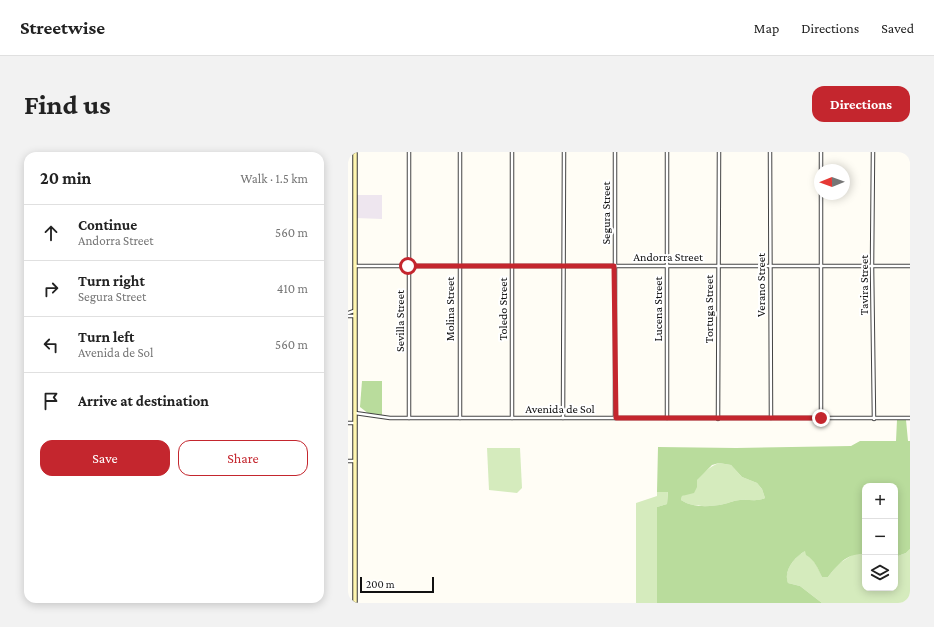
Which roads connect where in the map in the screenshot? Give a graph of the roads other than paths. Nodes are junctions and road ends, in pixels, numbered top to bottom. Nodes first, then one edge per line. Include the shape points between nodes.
1 (355, 152) edge
2 (409, 152) edge
3 (460, 152) edge
4 (512, 152) edge
5 (564, 152) edge
6 (615, 152) edge
7 (667, 152) edge
8 (718, 152) edge
9 (770, 152) edge
10 (821, 152) edge
11 (873, 152) edge
12 (821, 164) edge
13 (821, 200) edge
14 (354, 266) junction
15 (408, 266) junction
16 (459, 266) junction
17 (511, 266) junction
18 (564, 266) junction
19 (614, 266) junction
20 (667, 266) junction
21 (718, 266) junction
22 (770, 266) junction
23 (821, 266) junction
24 (872, 266) junction
25 (910, 266) edge
26 (348, 312) edge
27 (354, 314) junction
28 (348, 316) edge
29 (355, 413) junction
30 (409, 418) junction
31 (460, 418) junction
32 (512, 418) junction
33 (563, 418) junction
34 (616, 418) junction
35 (667, 418) junction
36 (771, 418) junction
37 (821, 418) junction
38 (910, 418) edge
39 (718, 419) junction
40 (874, 419) junction
41 (348, 423) edge
42 (355, 423) junction
43 (348, 461) edge
44 (355, 461) junction
45 (355, 603) edge

1 - 14 main road
2 - 15 street, Sevilla Street
3 - 16 street, Molina Street
4 - 17 street, Toledo Street
5 - 18 street
6 - 19 street, Segura Street
7 - 20 street, Lucena Street
8 - 21 street, Tortuga Street
9 - 22 street, Verano Street
10 - 12 street
11 - 24 street, Tavira Street
13 - 23 street
14 - 15 street, Andorra Street
14 - 27 main road
15 - 16 street, Andorra Street
15 - 30 street, Sevilla Street
16 - 17 street, Andorra Street
16 - 31 street, Molina Street
17 - 18 street, Andorra Street
17 - 32 street, Toledo Street
18 - 19 street, Andorra Street
18 - 33 street
19 - 20 street, Andorra Street
19 - 34 street, Segura Street
20 - 21 street, Andorra Street
20 - 35 street, Lucena Street
21 - 22 street, Andorra Street
21 - 39 street, Tortuga Street
22 - 23 street, Andorra Street
22 - 36 street, Verano Street
23 - 24 street, Andorra Street
23 - 37 street
24 - 25 street, Andorra Street
24 - 40 street, Tavira Street
26 - 27 street
27 - 28 street
27 - 29 main road
29 - 30 street, Avenida de Sol
29 - 42 main road
30 - 31 street, Avenida de Sol
31 - 32 street, Avenida de Sol
32 - 33 street, Avenida de Sol
33 - 34 street, Avenida de Sol
34 - 35 street, Avenida de Sol
35 - 39 street, Avenida de Sol
36 - 37 street, Avenida de Sol
36 - 39 street, Avenida de Sol
37 - 40 street, Avenida de Sol
38 - 40 street, Avenida de Sol
41 - 42 street
42 - 44 main road
43 - 44 street
44 - 45 main road

